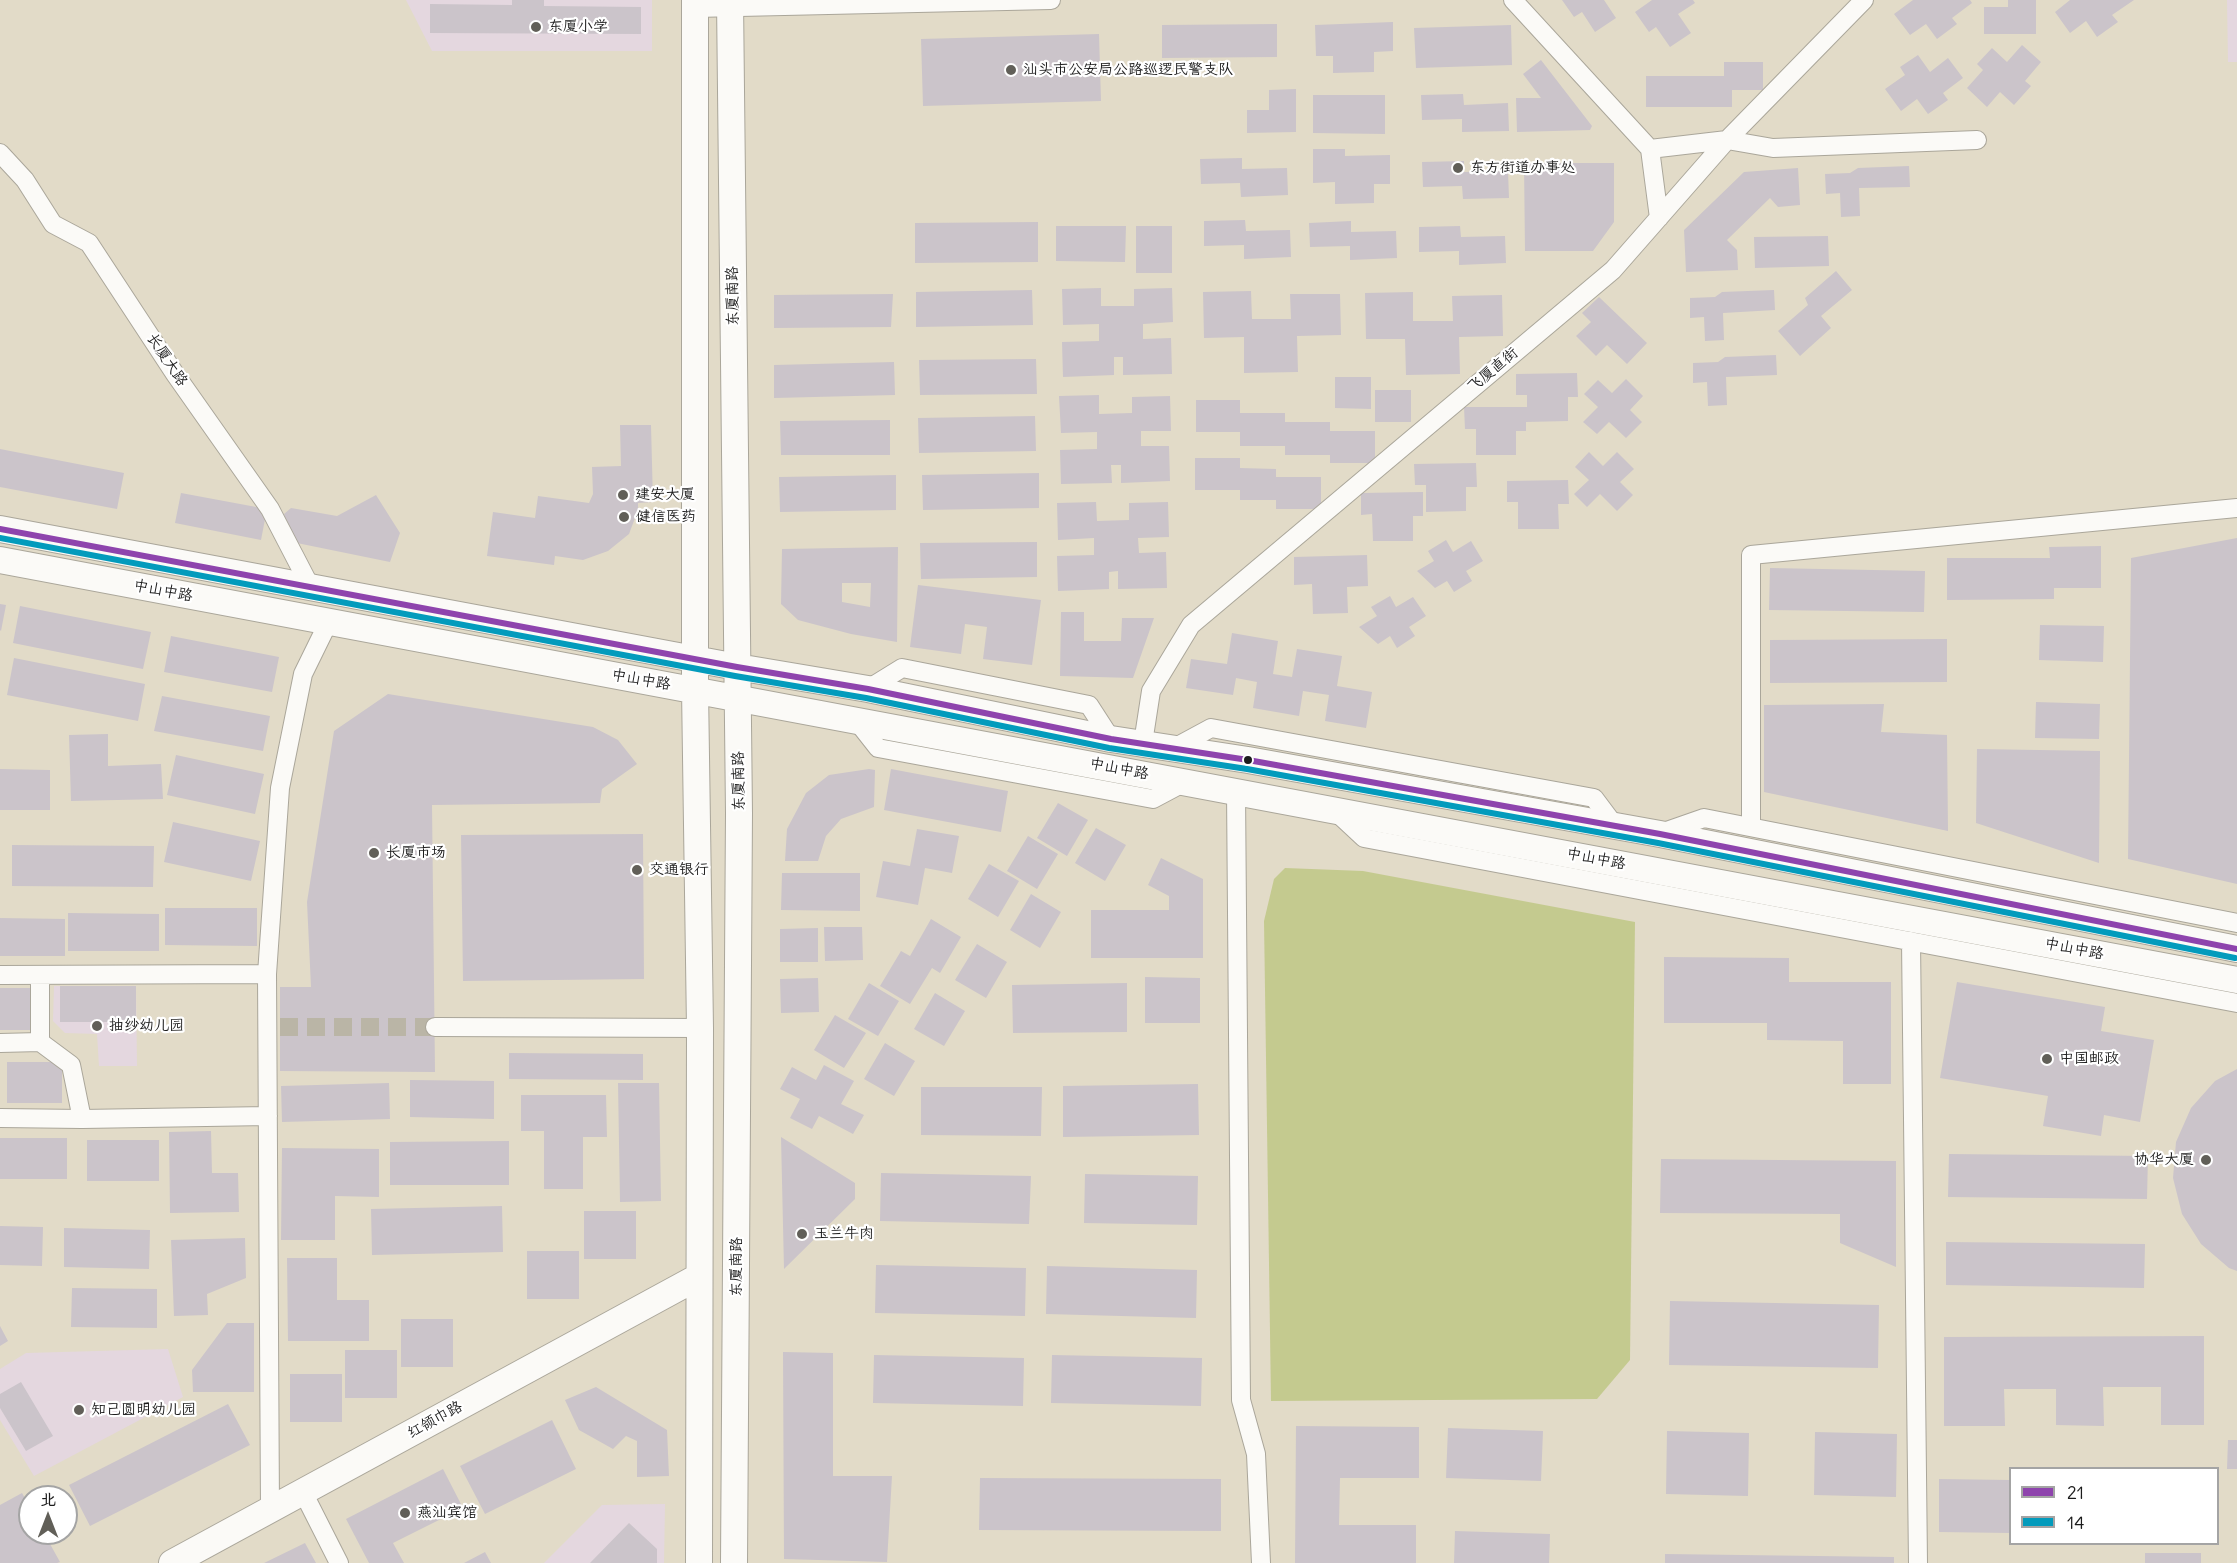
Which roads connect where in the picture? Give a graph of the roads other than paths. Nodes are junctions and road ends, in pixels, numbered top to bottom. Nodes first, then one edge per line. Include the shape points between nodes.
1 (1051, 0) edge
2 (1513, 0) edge
3 (1864, 0) edge
4 (730, 3) edge
5 (695, 4) edge
6 (1727, 140) junction
7 (1977, 140) dead end
8 (1650, 149) junction
9 (0, 153) edge
10 (1659, 218) junction
11 (2237, 508) edge
12 (0, 529) edge
13 (0, 560) edge
14 (311, 588) junction
15 (328, 622) junction
16 (696, 658) junction
17 (737, 667) junction
18 (695, 689) junction
19 (738, 698) junction
20 (1143, 743) junction
21 (1236, 792) junction
22 (1334, 810) junction
23 (1751, 827) junction
24 (1660, 834) junction
25 (1956, 868) junction
26 (1684, 876) junction
27 (1929, 886) junction
28 (1640, 890) junction
29 (2111, 897) junction
30 (1882, 913) junction
31 (2089, 919) junction
32 (2237, 922) edge
33 (1844, 928) junction
34 (1911, 941) junction
35 (2237, 949) edge
36 (267, 974) junction
37 (0, 975) edge
38 (40, 975) junction
39 (2237, 980) edge
40 (2237, 1003) edge
41 (435, 1027) tunnel mouth
42 (700, 1028) junction
43 (40, 1042) junction
44 (0, 1043) edge
45 (268, 1116) junction
46 (0, 1118) edge
47 (82, 1119) junction
48 (698, 1277) junction
49 (303, 1492) junction
50 (270, 1510) junction
51 (172, 1563) edge
52 (339, 1563) edge
53 (699, 1563) edge
54 (734, 1563) edge
55 (1261, 1563) edge
56 (1918, 1563) edge

1 - 4 street
2 - 8 street
3 - 6 street, 飞厦直街
4 - 5 street
4 - 17 main road, 东厦南路
5 - 16 main road
6 - 7 street via 1773,148
6 - 8 street
6 - 10 street, 飞厦直街
8 - 10 street
9 - 14 street, 长厦大路 via 25,180 53,224 89,243 270,509
10 - 20 street, 飞厦直街 via 1613,270 1191,625 1151,691
11 - 23 street via 1751,555
12 - 14 main road, 中山中路
13 - 15 main road, 中山中路
14 - 16 main road, 中山中路
15 - 18 main road, 中山中路
15 - 36 street via 303,674 280,788
16 - 17 main road, 中山中路
16 - 18 main road
17 - 19 main road, 东厦南路
17 - 20 main road, 中山中路
18 - 19 main road, 中山中路
18 - 42 main road
19 - 21 main road, 中山中路
19 - 54 main road, 东厦南路
20 - 24 main road, 中山中路
21 - 22 main road, 中山中路
21 - 55 street via 1241,1400 1256,1454
22 - 26 main road, 中山中路
22 - 28 street via 1364,838
23 - 24 street via 1704,818
23 - 25 street
24 - 27 main road, 中山中路
25 - 27 street
25 - 29 street
26 - 28 street
26 - 30 main road, 中山中路
27 - 31 main road, 中山中路
28 - 33 street
29 - 31 street
29 - 32 street
30 - 33 street
30 - 39 main road, 中山中路
31 - 35 main road, 中山中路
33 - 34 street
34 - 40 street
34 - 56 street
36 - 38 street
36 - 45 street via 274,1027
37 - 38 street
38 - 43 street
41 - 42 street
42 - 48 main road
43 - 44 street
43 - 47 street via 71,1065
45 - 47 street
45 - 50 street
46 - 47 street
48 - 49 main road, 红领巾路
48 - 53 main road
49 - 50 main road, 红领巾路
49 - 52 street
50 - 51 main road, 红领巾路

